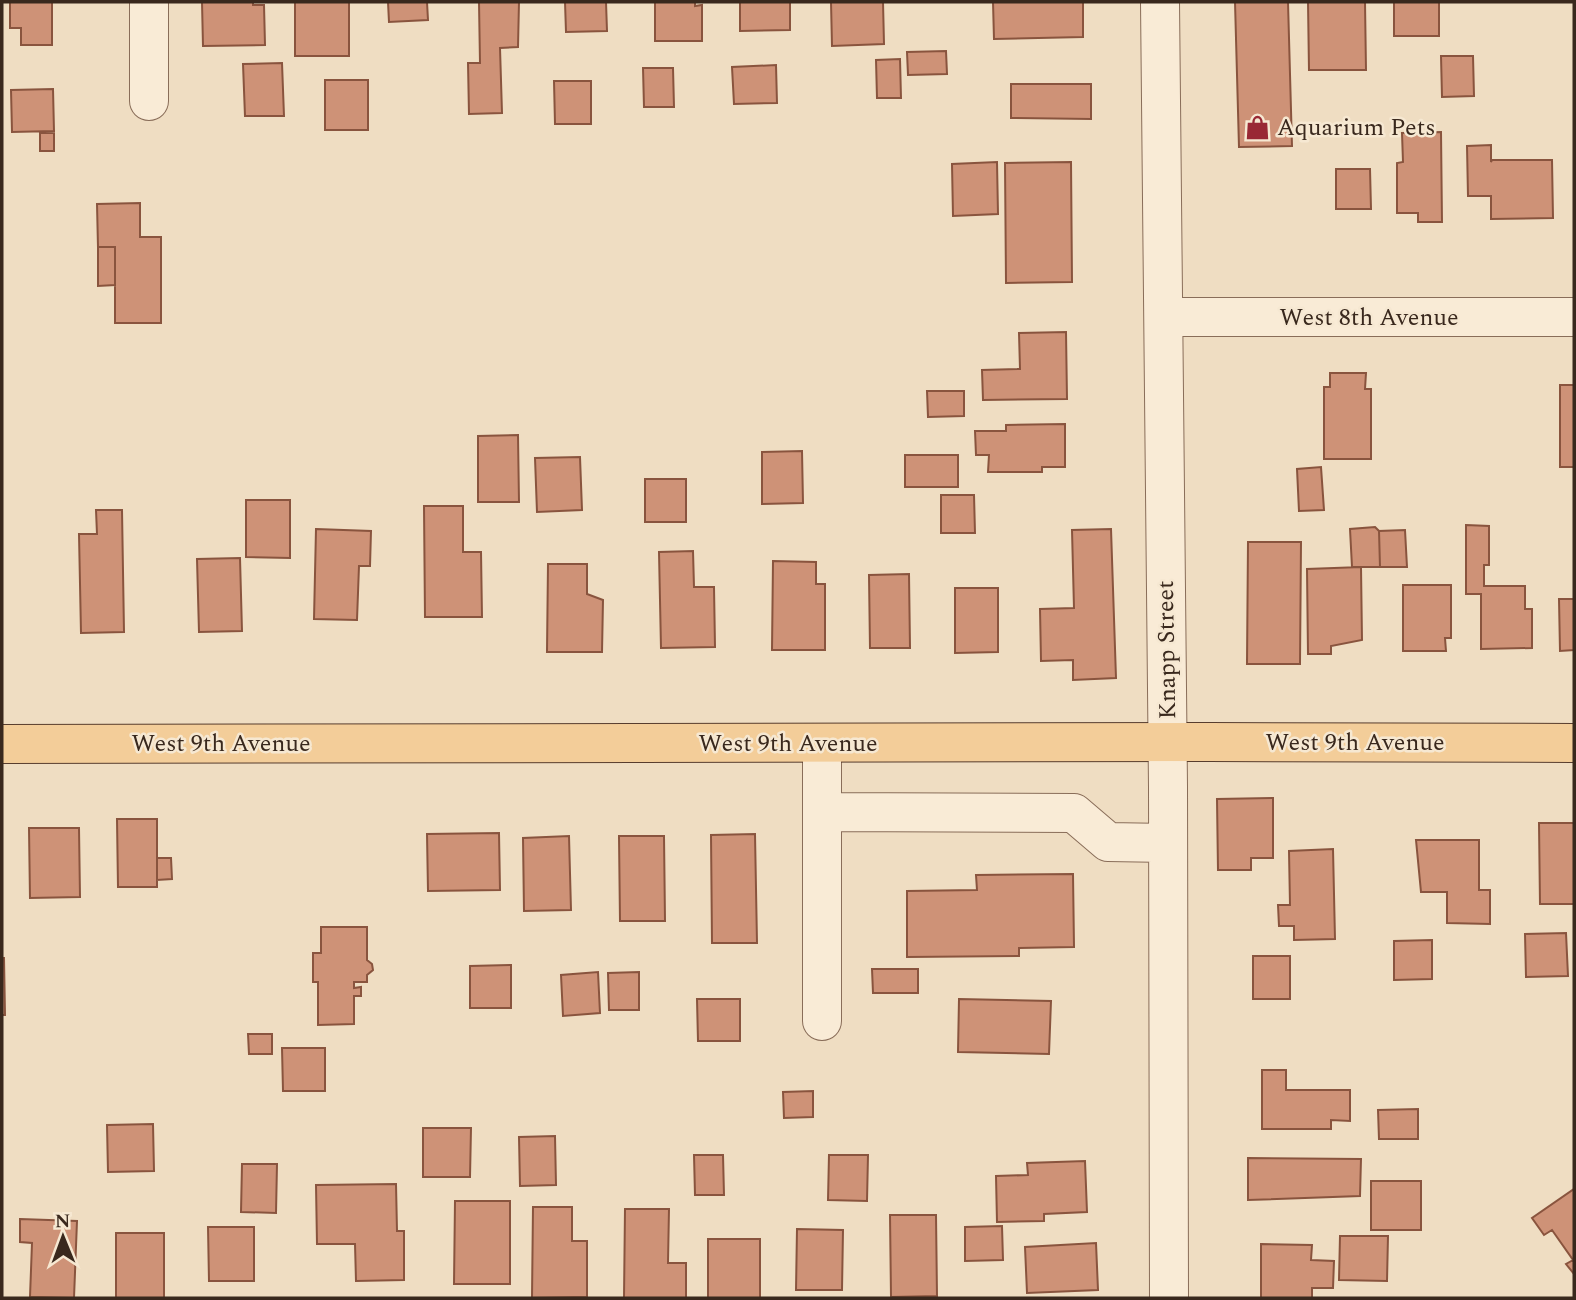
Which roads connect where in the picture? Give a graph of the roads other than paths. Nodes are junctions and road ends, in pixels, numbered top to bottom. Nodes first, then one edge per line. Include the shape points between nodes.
1 (149, 2) edge
2 (1160, 2) edge
3 (149, 101) dead end
4 (1164, 317) junction
5 (1574, 317) edge
6 (1167, 742) junction
7 (822, 743) junction
8 (1574, 743) edge
9 (2, 744) edge
10 (822, 812) junction
11 (1168, 843) junction
12 (822, 1020) dead end
13 (1169, 1298) edge

1 - 3 street
2 - 4 street, Knapp Street
4 - 5 street, West 8th Avenue
4 - 6 street, Knapp Street
6 - 7 main road, West 9th Avenue
6 - 8 main road, West 9th Avenue
6 - 11 street, Knapp Street
7 - 9 main road, West 9th Avenue
7 - 10 street
10 - 11 street via 1074,813 1108,842
10 - 12 street
11 - 13 street, Knapp Street

